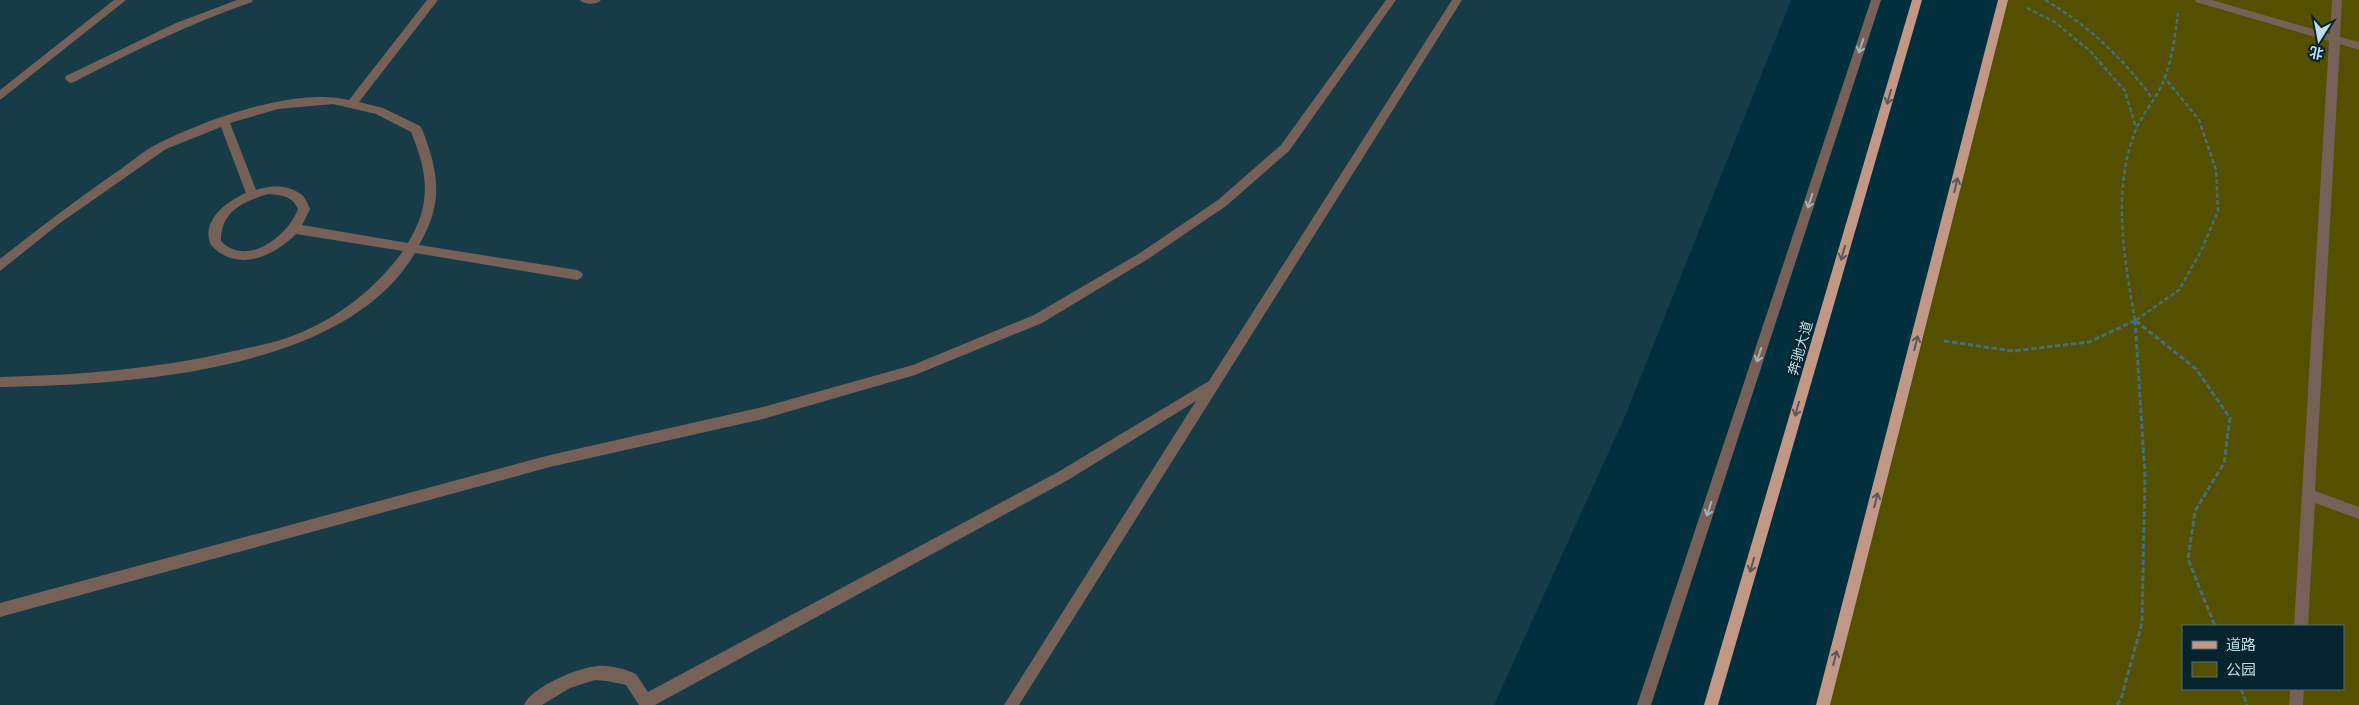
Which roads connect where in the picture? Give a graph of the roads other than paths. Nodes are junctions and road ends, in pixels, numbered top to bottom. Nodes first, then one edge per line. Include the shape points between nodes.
1 (121, 0) edge
2 (248, 0) edge
3 (433, 0) edge
4 (585, 0) edge
5 (596, 0) edge
6 (1391, 0) edge
7 (1457, 0) edge
8 (1876, 0) edge
9 (1917, 0) edge
10 (2004, 0) edge
11 (2200, 0) edge
12 (2337, 0) edge
13 (2335, 39) junction
14 (2359, 46) edge
15 (70, 78) dead end
16 (0, 96) edge
17 (351, 104) junction
18 (224, 121) junction
19 (252, 195) junction
20 (296, 229) junction
21 (412, 248) junction
22 (0, 266) edge
23 (577, 274) dead end
24 (0, 382) edge
25 (1215, 382) junction
26 (2309, 495) junction
27 (2359, 513) edge
28 (0, 610) edge
29 (2301, 625) edge
30 (2297, 690) edge
31 (648, 703) edge
32 (531, 705) edge
33 (1012, 705) edge
34 (1644, 705) edge
35 (1711, 705) edge
36 (1823, 705) edge
37 (2296, 705) edge

1 - 16 street
2 - 15 street via 221,8
3 - 17 street
4 - 5 street
6 - 28 street via 1285,148 1222,203 1144,256 1038,319 914,370 772,410 550,461
7 - 25 street
8 -> 34 street
9 -> 35 main road, 奔驰大道
36 -> 10 main road
11 - 13 street
12 - 13 street
13 - 14 street
13 - 26 street
17 - 18 street via 333,100 278,105
17 - 21 street via 379,111 416,129 420,137 429,159 432,192 424,228
18 - 19 street
18 - 22 street via 162,146 56,220
19 - 20 street via 268,190 284,191 299,198 304,209
19 - 20 street via 235,203 221,216 214,230 215,242 226,252 246,255 267,250
20 - 21 street
21 - 23 street
21 - 24 street via 396,273 350,313 289,343 172,370
25 - 31 street via 1063,476
25 - 33 street
26 - 27 street
26 - 29 street
30 - 37 street
31 - 32 street via 631,679 602,673 576,678 541,696

